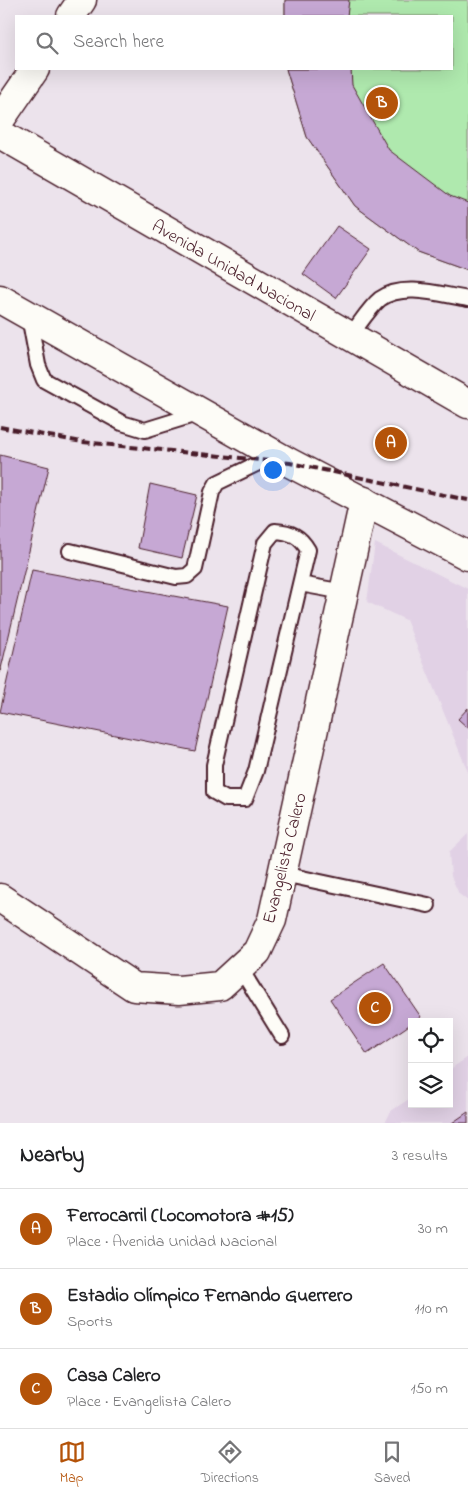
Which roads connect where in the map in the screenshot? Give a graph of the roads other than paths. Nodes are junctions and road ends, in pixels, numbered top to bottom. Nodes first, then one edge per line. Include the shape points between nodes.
1 (82, 0) edge
2 (72, 15) edge
3 (34, 70) edge
4 (0, 120) edge
5 (0, 134) edge
6 (0, 299) edge
7 (468, 299) edge
8 (29, 315) junction
9 (350, 336) junction
10 (468, 404) edge
11 (201, 413) junction
12 (275, 455) junction
13 (364, 502) junction
14 (70, 551) dead end
15 (468, 556) edge
16 (300, 584) junction
17 (344, 592) junction
18 (283, 874) junction
19 (0, 898) edge
20 (428, 905) dead end
21 (240, 968) junction
22 (282, 1036) dead end

1 - 2 street
3 - 4 street
5 - 9 street, Avenida Unidad Nacional
6 - 8 street
7 - 9 lane via 403,290 390,293 379,300
8 - 11 street
8 - 11 lane via 44,380 122,424 145,430
9 - 10 street, Avenida Unidad Nacional
11 - 12 street
12 - 13 street
12 - 14 lane via 217,483 212,492 195,569 187,576 176,577
13 - 15 street
13 - 17 street, Evangelista Calero
16 - 16 lane via 256,771 245,799 226,799 214,792 214,765 265,543 275,531 288,532 302,540 308,550
16 - 17 lane
17 - 18 street, Evangelista Calero
18 - 20 lane
18 - 21 street, Evangelista Calero via 272,920 257,952
19 - 21 street, Evangelista Calero via 134,987 179,990 220,986
21 - 22 lane

